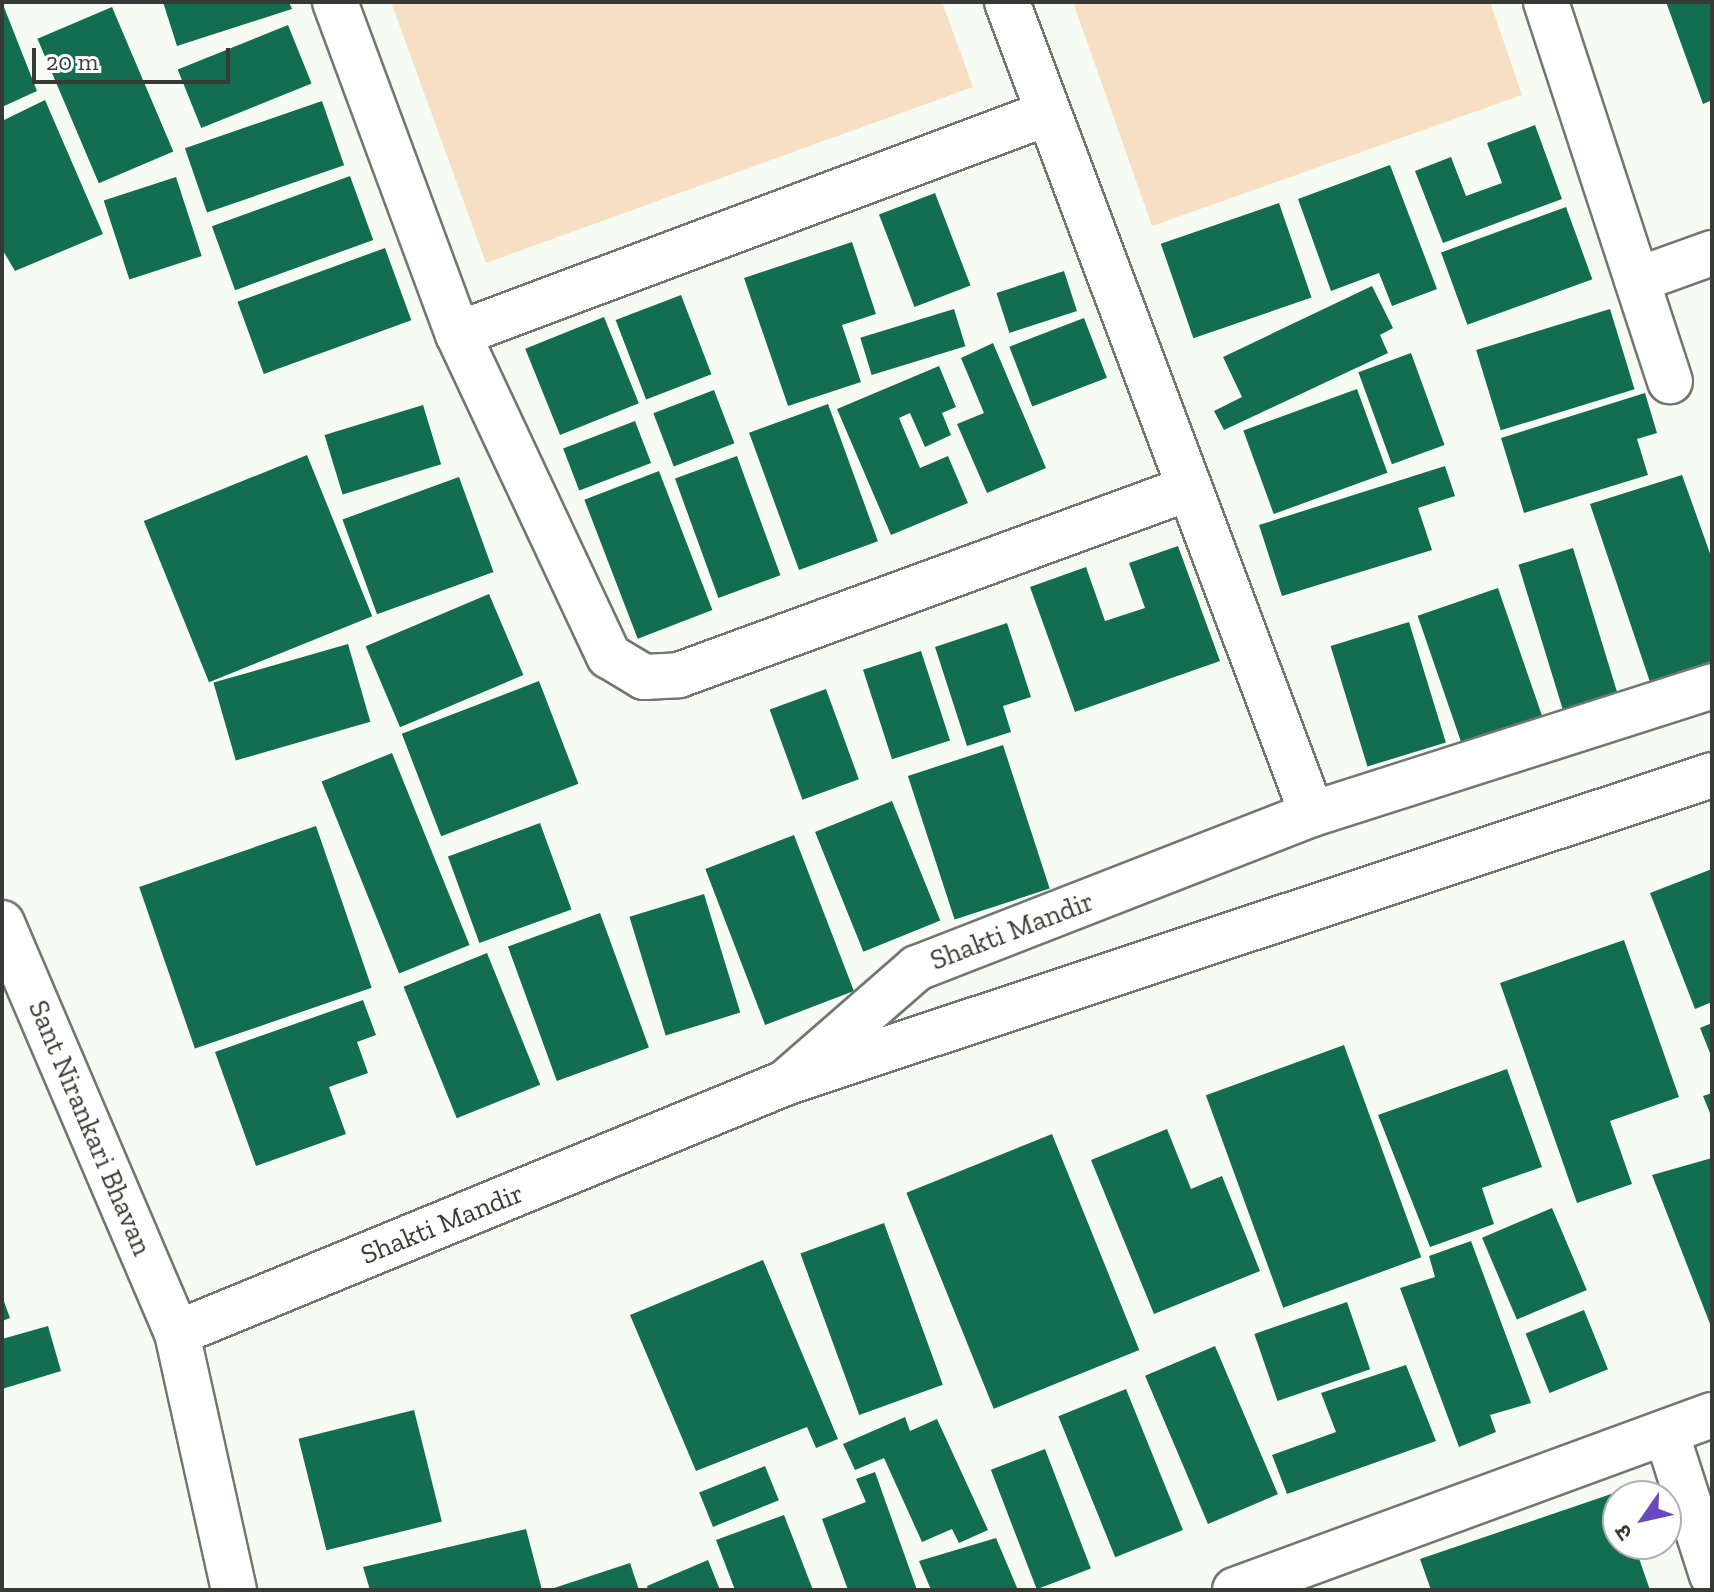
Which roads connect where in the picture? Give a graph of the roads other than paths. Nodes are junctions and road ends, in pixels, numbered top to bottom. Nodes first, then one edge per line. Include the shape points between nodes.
1 (335, 2) edge
2 (1007, 2) edge
3 (1546, 2) edge
4 (1048, 113) junction
5 (1712, 253) edge
6 (1637, 280) junction
7 (458, 334) junction
8 (1670, 381) dead end
9 (1187, 489) junction
10 (1712, 686) edge
11 (1712, 775) edge
12 (1312, 814) junction
13 (2, 923) edge
14 (785, 1083) junction
15 (177, 1333) junction
16 (1712, 1415) edge
17 (1666, 1432) junction
18 (1712, 1575) edge
19 (234, 1590) edge
20 (1235, 1590) edge

1 - 7 street
2 - 4 street
3 - 6 street
4 - 7 street
4 - 9 street
5 - 6 street
6 - 8 street
7 - 9 street via 609,656 644,677 679,675
9 - 12 street
10 - 12 street, Shakti Mandir
11 - 14 street via 1007,1014
12 - 14 street, Shakti Mandir via 917,968
13 - 15 street, Sant Nirankari Bhavan
14 - 15 street, Shakti Mandir
15 - 19 street, Sant Nirankari Bhavan
16 - 17 street
17 - 18 street
17 - 20 street

